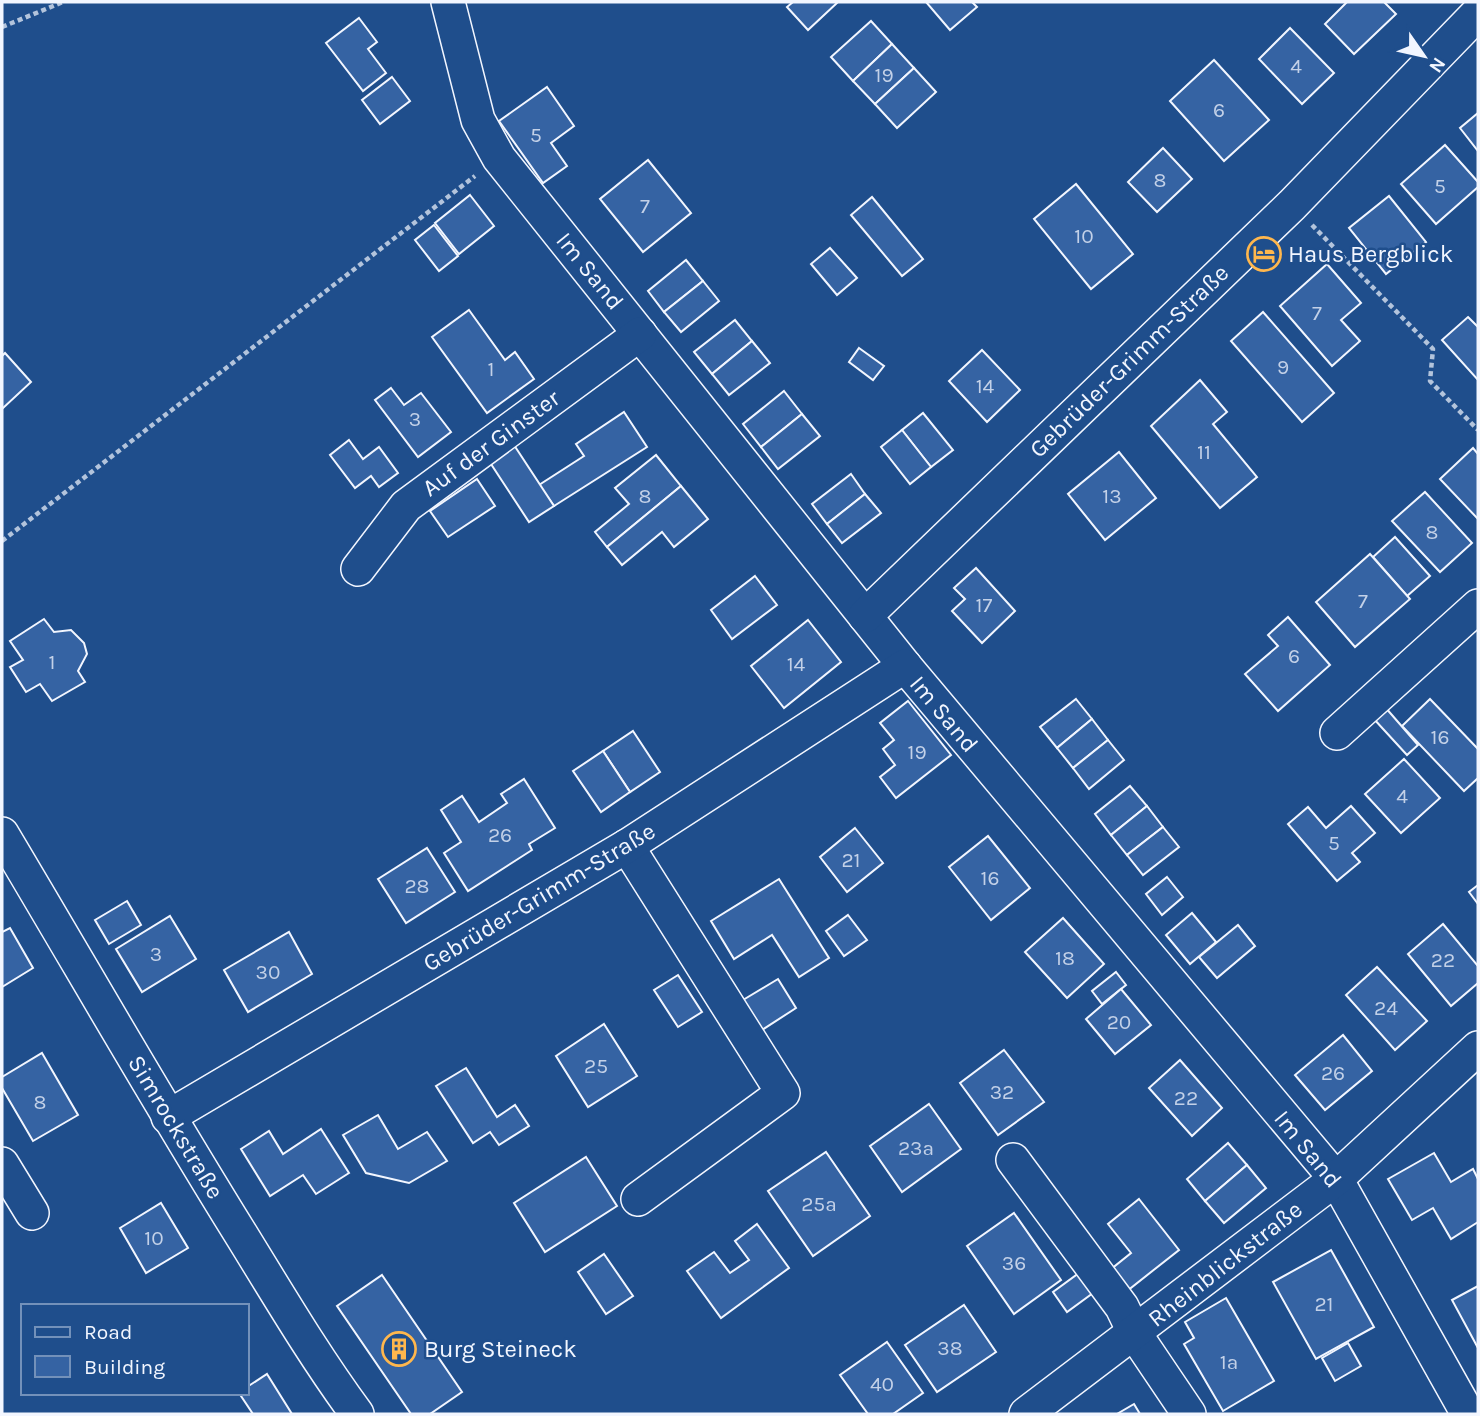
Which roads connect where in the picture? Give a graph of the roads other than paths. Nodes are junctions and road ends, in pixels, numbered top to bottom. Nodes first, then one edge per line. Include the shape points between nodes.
1 (448, 2) edge
2 (1478, 13) edge
3 (640, 334) junction
4 (358, 569) dead end
5 (1478, 606) edge
6 (865, 615) junction
7 (905, 666) junction
8 (1337, 733) dead end
9 (2, 834) edge
10 (627, 846) junction
11 (1478, 1048) edge
12 (168, 1117) junction
13 (1013, 1160) dead end
14 (2, 1164) edge
15 (1336, 1179) junction
16 (638, 1199) dead end
17 (32, 1213) dead end
18 (1135, 1334) junction
19 (357, 1414) edge
20 (1026, 1414) edge
21 (1189, 1414) edge
22 (1468, 1414) edge

1 - 3 street, Im Sand via 478,120 499,158
2 - 6 street, Gebrüder-Grimm-Straße via 1292,205
3 - 4 street, Auf der Ginster via 406,506
3 - 6 street, Im Sand
5 - 8 street
6 - 7 street, Im Sand
7 - 10 street, Gebrüder-Grimm-Straße
7 - 15 street, Im Sand
9 - 12 street, Simrockstraße
10 - 12 street, Gebrüder-Grimm-Straße
10 - 16 street via 783,1093
11 - 15 street, Rheinblickstraße
12 - 19 street, Simrockstraße via 326,1372
13 - 18 street via 1122,1307
14 - 17 street
15 - 18 street, Rheinblickstraße
15 - 22 street, Im Sand
18 - 20 street, Rheinblickstraße
18 - 21 street

